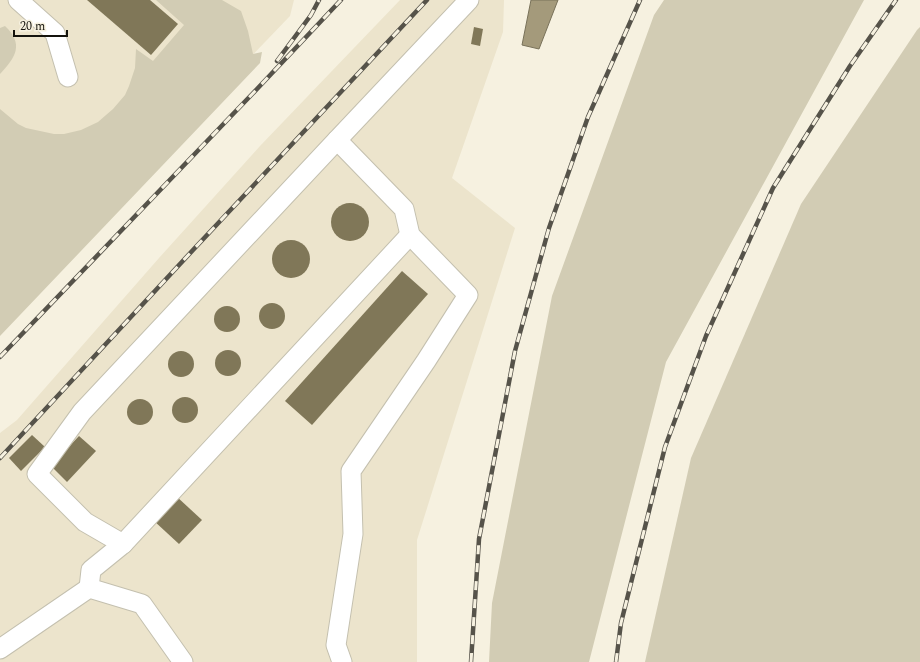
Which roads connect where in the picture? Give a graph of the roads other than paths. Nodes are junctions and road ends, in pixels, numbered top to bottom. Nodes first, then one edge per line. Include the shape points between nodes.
1 (18, 0) edge
2 (469, 0) edge
3 (68, 77) dead end
4 (337, 140) junction
5 (410, 235) junction
6 (123, 544) junction
7 (89, 588) junction
8 (0, 649) edge
9 (183, 662) edge
10 (342, 662) edge

1 - 3 lane via 55,33
2 - 4 lane
4 - 5 lane via 404,208
4 - 6 lane via 82,412 37,474 85,522
5 - 6 lane
5 - 10 lane via 468,295 351,471 353,534 336,645
6 - 7 lane via 91,570
7 - 8 lane
7 - 9 lane via 142,604

